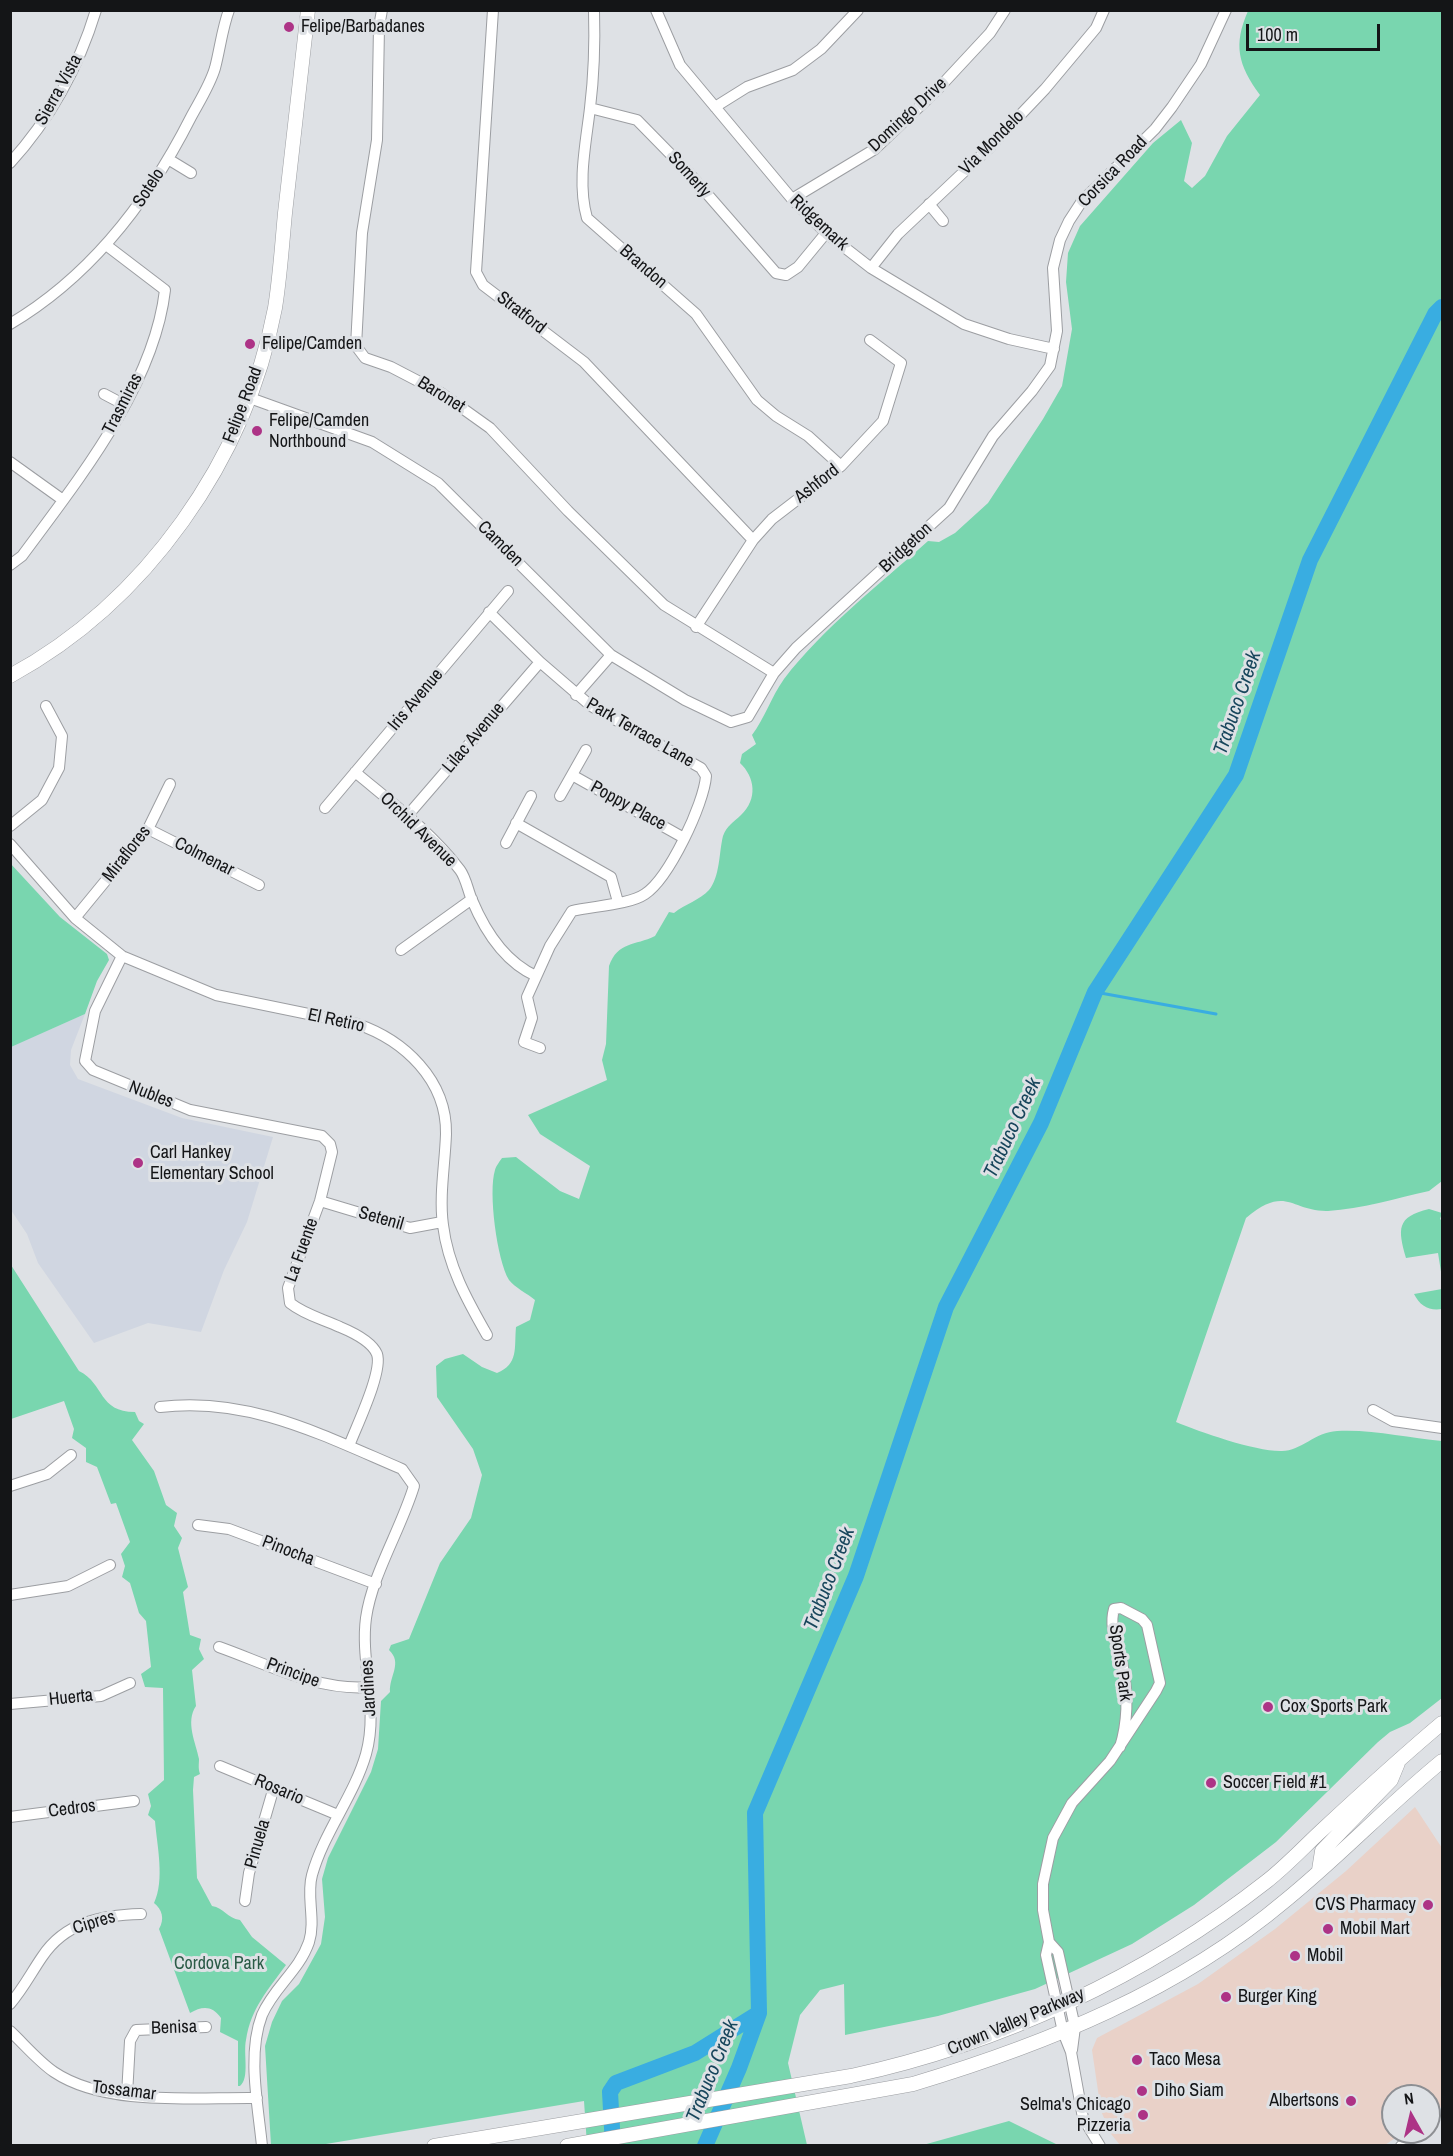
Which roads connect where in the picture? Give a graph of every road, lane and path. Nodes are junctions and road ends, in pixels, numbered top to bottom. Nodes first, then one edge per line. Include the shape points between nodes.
1 (96, 10) edge
2 (229, 10) edge
3 (308, 10) edge
4 (382, 10) edge
5 (494, 10) edge
6 (594, 10) edge
7 (656, 10) edge
8 (858, 10) edge
9 (1005, 10) edge
10 (1104, 10) edge
11 (1226, 10) edge
12 (715, 107) junction
13 (590, 108) junction
14 (168, 159) junction
15 (10, 163) edge
16 (191, 173) dead end
17 (792, 200) junction
18 (929, 204) junction
19 (944, 221) dead end
20 (826, 233) junction
21 (106, 246) junction
22 (871, 268) junction
23 (10, 324) edge
24 (870, 340) dead end
25 (1054, 349) junction
26 (104, 394) dead end
27 (250, 398) junction
28 (123, 404) junction
29 (10, 462) edge
30 (841, 466) junction
31 (63, 500) junction
32 (753, 540) junction
33 (10, 565) edge
34 (508, 591) dead end
35 (489, 612) junction
36 (696, 627) junction
37 (611, 655) junction
38 (540, 662) junction
39 (774, 673) junction
40 (10, 676) edge
41 (576, 695) junction
42 (46, 706) dead end
43 (731, 722) joint
44 (586, 750) dead end
45 (355, 772) junction
46 (572, 775) junction
47 (170, 784) dead end
48 (531, 796) dead end
49 (560, 796) dead end
50 (325, 808) dead end
51 (408, 815) junction
52 (516, 823) junction
53 (10, 826) edge
54 (148, 829) junction
55 (684, 837) junction
56 (506, 843) dead end
57 (10, 844) edge
58 (259, 885) dead end
59 (472, 899) junction
60 (618, 902) junction
61 (75, 918) junction
62 (401, 950) dead end
63 (122, 956) junction
64 (536, 976) junction
65 (540, 1048) dead end
66 (330, 1144) joint
67 (320, 1201) junction
68 (442, 1222) junction
69 (487, 1335) dead end
70 (160, 1407) dead end
71 (1373, 1410) dead end
72 (1443, 1428) edge
73 (348, 1446) junction
74 (71, 1455) dead end
75 (10, 1486) edge
76 (198, 1525) dead end
77 (110, 1565) dead end
78 (376, 1584) junction
79 (10, 1595) edge
80 (219, 1647) dead end
81 (130, 1683) dead end
82 (369, 1687) junction
83 (10, 1704) edge
84 (1443, 1723) edge
85 (1120, 1747) junction
86 (1400, 1759) junction
87 (1443, 1761) edge
88 (220, 1766) dead end
89 (274, 1787) junction
90 (134, 1801) dead end
91 (338, 1815) junction
92 (10, 1817) edge
93 (1320, 1870) junction
94 (245, 1901) dead end
95 (141, 1914) dead end
96 (1063, 2003) junction
97 (10, 2004) edge
98 (206, 2027) dead end
99 (1069, 2030) junction
100 (10, 2031) edge
101 (126, 2095) junction
102 (257, 2098) junction
103 (262, 2145) edge
104 (434, 2145) edge
105 (567, 2145) edge
106 (1100, 2145) edge

1 - 15 street, Sierra Vista via 75,65 47,117
2 - 14 street, Sotelo via 214,69
3 - 27 main road, Felipe Road via 274,309
4 - 36 street, Baronet via 378,27 377,140 362,233 358,352 441,393 490,428 628,572 664,605
5 - 32 street, Stratford via 476,272 483,285 584,362
6 - 13 street, Brandon via 596,58
7 - 12 street, Ridgemark via 680,65
8 - 12 street via 821,49 792,70 747,87
9 - 17 street, Domingo Drive via 960,66 875,149
10 - 18 street, Via Mondelo via 1096,28 1045,88
11 - 25 street, Corsica Road via 1201,64 1172,107 1082,201 1069,221 1053,268 1057,332
12 - 17 street, Ridgemark
13 - 20 street, Somerly via 637,120 688,172 770,269 786,275 798,267
13 - 30 street, Brandon via 582,202 590,223 696,314 757,400 808,436
14 - 16 street
14 - 21 street, Sotelo
17 - 20 street, Ridgemark
18 - 19 street
18 - 22 street, Via Mondelo
20 - 22 street, Ridgemark
21 - 23 street, Sotelo via 84,269
21 - 28 street, Trasmiras via 165,290 162,315
22 - 25 street, Ridgemark via 964,324
24 - 30 street, Ashford via 901,363 883,421
25 - 39 street, Bridgeton via 1050,366 993,436 949,508 796,648
26 - 28 street
27 - 37 street, Camden via 372,442 438,483
27 - 40 main road, Felipe Road via 214,474 136,579 82,628 32,665
28 - 31 street, Trasmiras via 99,451
29 - 31 street
30 - 32 street, Ashford via 772,519
31 - 33 street, Trasmiras via 22,556
32 - 36 street, Ashford
34 - 35 street, Iris Avenue
35 - 38 street, Park Terrace Lane
35 - 45 street, Iris Avenue
36 - 39 street, Baronet
37 - 41 street, Park Terrace Lane
37 - 43 street, Camden via 685,700
38 - 41 street, Park Terrace Lane
38 - 51 street, Lilac Avenue
39 - 43 street, Bridgeton via 748,717
41 - 55 street, Park Terrace Lane via 705,772 706,779
42 - 53 street via 62,736 58,768 42,800
44 - 46 street, Poppy Place
45 - 50 street, Iris Avenue
45 - 51 street, Orchid Avenue
46 - 49 street, Poppy Place
46 - 55 street, Poppy Place
47 - 54 street, Miraflores
48 - 52 street
51 - 59 street, Orchid Avenue via 462,872
52 - 56 street
52 - 60 street via 611,877
54 - 58 street, Colmenar
54 - 61 street, Miraflores
55 - 60 street via 677,854 647,893
57 - 61 street, El Retiro
59 - 62 street
59 - 64 street, Orchid Avenue via 482,923 503,951 524,971
60 - 64 street via 572,911
61 - 63 street, El Retiro
63 - 66 street, Nubles via 92,1022 86,1061 93,1071 190,1110 322,1136
63 - 68 street, El Retiro via 216,995 357,1024 401,1046 428,1074 444,1114
64 - 65 street via 527,997 532,1018 524,1040
66 - 67 street, La Fuente via 332,1152
67 - 68 street, Setenil via 410,1228
67 - 73 street, La Fuente via 288,1288 290,1303 300,1311 341,1328 367,1343 376,1354 378,1369
68 - 69 street, El Retiro via 453,1269
70 - 73 street, Jardines via 191,1403 251,1411
71 - 72 street via 1393,1421
73 - 78 street, Jardines via 402,1469 414,1486
74 - 75 street via 47,1474
76 - 78 street, Pinocha via 229,1529
77 - 79 street via 68,1586
78 - 82 street, Jardines via 366,1619
80 - 82 street, Principe via 326,1685
81 - 83 street, Huerta via 101,1696
82 - 91 street, Jardines via 372,1713 365,1756
84 - 86 main road, Crown Valley Parkway
85 - 85 street, Sports Park via 1160,1683 1147,1625 1121,1608 1114,1609 1112,1623 1126,1694
85 - 96 street, Sports Park via 1071,1803 1053,1838 1046,1866 1046,1955
86 - 93 main road via 1391,1780 1322,1851
86 - 96 main road, Crown Valley Parkway via 1268,1880 1157,1955
87 - 93 main road, Crown Valley Parkway
88 - 89 street, Rosario
89 - 91 street, Rosario
89 - 94 street, Pinuela via 249,1873
90 - 92 street, Cedros
91 - 102 street, Jardines via 320,1848 311,1878 310,1940 299,1964 262,2015 255,2063
93 - 99 main road, Crown Valley Parkway via 1230,1942 1127,2003
95 - 97 street, Cipres via 108,1916 70,1928 41,1957
96 - 99 street, Sports Park
96 - 104 main road, Crown Valley Parkway via 988,2037 908,2064
98 - 101 street, Benisa via 136,2030 130,2041
99 - 105 main road, Crown Valley Parkway via 941,2075 854,2096
99 - 106 street via 1083,2118
100 - 101 street, Tossamar via 53,2072 90,2089
101 - 102 street, Tossamar
102 - 103 street, Jardines

